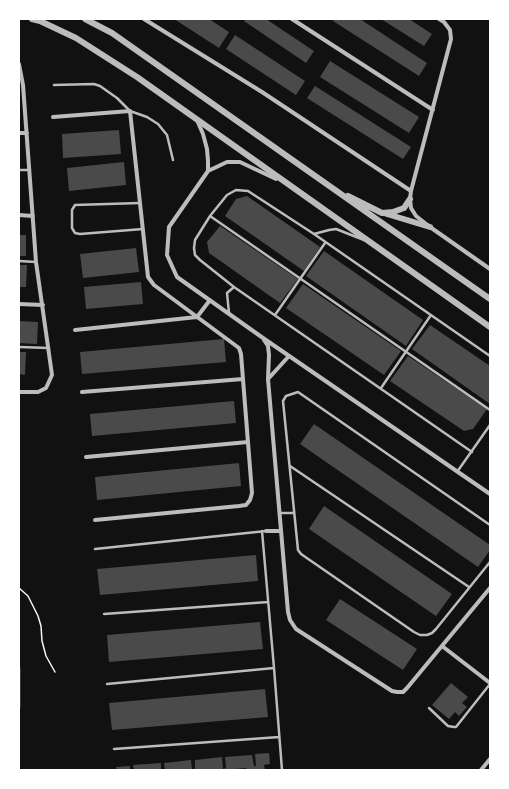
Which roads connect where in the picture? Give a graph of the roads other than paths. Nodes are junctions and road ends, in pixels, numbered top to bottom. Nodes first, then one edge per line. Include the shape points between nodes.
1 (32, 19) edge
2 (85, 19) edge
3 (144, 19) edge
4 (292, 19) edge
5 (439, 19) edge
6 (43, 21) edge
7 (19, 64) edge
8 (21, 85) edge
9 (54, 85) dead end
10 (433, 110) junction
11 (130, 111) junction
12 (53, 117) dead end
13 (197, 120) junction
14 (19, 133) edge
15 (27, 133) junction
16 (173, 160) dead end
17 (19, 170) edge
18 (30, 170) junction
19 (208, 171) junction
20 (293, 186) junction
21 (331, 188) junction
22 (411, 191) junction
23 (410, 199) junction
24 (140, 203) junction
25 (382, 213) junction
26 (19, 215) edge
27 (33, 216) junction
28 (210, 216) junction
29 (430, 228) junction
30 (143, 229) junction
31 (314, 234) junction
32 (368, 241) junction
33 (325, 243) junction
34 (19, 262) edge
35 (36, 262) junction
36 (490, 268) edge
37 (301, 280) junction
38 (234, 287) junction
39 (490, 299) edge
40 (210, 300) junction
41 (19, 304) edge
42 (43, 305) junction
43 (229, 314) junction
44 (275, 315) junction
45 (431, 315) junction
46 (197, 317) junction
47 (490, 327) edge
48 (76, 330) dead end
49 (263, 338) junction
50 (19, 347) edge
51 (49, 348) junction
52 (406, 353) junction
53 (289, 356) junction
54 (490, 356) edge
55 (243, 378) junction
56 (268, 379) junction
57 (381, 388) junction
58 (19, 392) edge
59 (82, 392) dead end
60 (490, 410) edge
61 (490, 425) edge
62 (248, 442) junction
63 (472, 452) junction
64 (86, 457) dead end
65 (289, 466) junction
66 (457, 472) junction
67 (490, 494) edge
68 (280, 513) junction
69 (294, 513) junction
70 (95, 520) dead end
71 (490, 525) edge
72 (281, 530) junction
73 (264, 531) junction
74 (95, 549) dead end
75 (490, 562) edge
76 (469, 587) junction
77 (490, 588) edge
78 (268, 602) junction
79 (104, 614) dead end
80 (442, 646) junction
81 (19, 668) edge
82 (274, 668) junction
83 (107, 684) dead end
84 (490, 684) edge
85 (19, 707) edge
86 (429, 708) dead end
87 (279, 737) junction
88 (114, 749) dead end
89 (490, 759) edge
90 (282, 770) edge
91 (481, 770) edge

1 - 6 street
2 - 21 street via 112,33
3 - 22 street via 262,92
4 - 10 street
5 - 10 street via 450,30 450,39
6 - 13 street via 76,38 137,77
7 - 8 street
8 - 15 street
9 - 11 lane via 100,86
10 - 22 street
11 - 12 street
11 - 16 lane via 158,124 167,135
11 - 24 street
13 - 19 street via 207,149
13 - 20 street
14 - 15 street
15 - 18 street
17 - 18 lane
18 - 27 street
19 - 20 street via 227,162 240,162
19 - 40 street via 168,227 167,254 177,277
20 - 32 street
21 - 25 street
21 - 39 street
22 - 23 street
23 - 25 street via 404,208
23 - 29 street via 411,208 416,216
24 - 30 street
24 - 30 lane via 75,206 72,210 72,228 80,234
25 - 29 street
26 - 27 street
27 - 35 street
28 - 31 lane via 226,194 248,191
28 - 37 lane
28 - 38 lane via 194,240 195,255
29 - 36 street
30 - 46 street via 149,280
31 - 32 lane via 336,229
31 - 33 lane
32 - 47 street
33 - 37 lane
33 - 45 lane
34 - 35 lane
35 - 42 street
37 - 44 lane
37 - 52 lane
38 - 43 lane via 227,293
38 - 44 lane
40 - 43 street
40 - 46 street
41 - 42 street
42 - 51 street
43 - 49 street
44 - 57 lane
45 - 52 lane
45 - 54 lane
46 - 48 street
46 - 55 street via 239,348
49 - 53 street
49 - 56 street via 268,346
50 - 51 lane
51 - 58 street via 52,375 46,388 38,392
52 - 57 lane
52 - 60 lane
53 - 56 street
53 - 66 street
55 - 59 street
55 - 62 street
56 - 68 street
57 - 63 lane
61 - 63 lane
62 - 64 street
62 - 70 street via 252,493 246,505
63 - 66 lane
65 - 69 lane
65 - 71 lane via 283,401 286,396 298,392
65 - 76 lane
66 - 67 street
68 - 69 lane
68 - 72 street
69 - 76 lane via 298,550 301,554 420,635 432,633
72 - 73 street
72 - 80 street via 288,612 296,629 397,692 403,692 407,688
73 - 74 lane
73 - 78 lane
75 - 76 lane
77 - 80 street
78 - 79 lane
78 - 82 lane
80 - 84 street
81 - 85 lane
82 - 83 lane
82 - 87 lane
84 - 86 lane via 456,727 448,726
87 - 88 lane
87 - 90 lane
89 - 91 street

